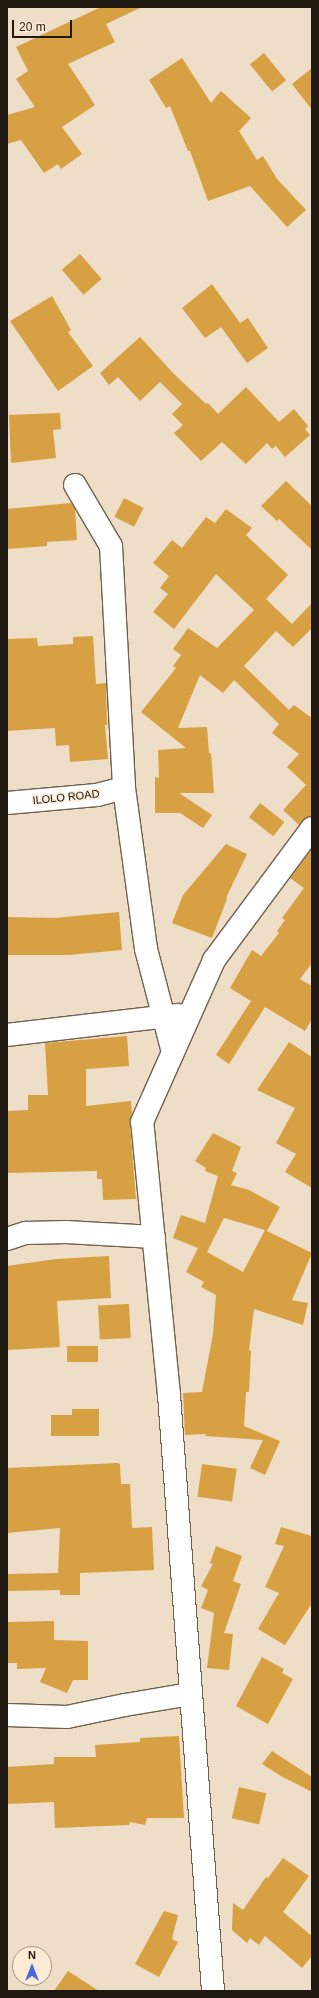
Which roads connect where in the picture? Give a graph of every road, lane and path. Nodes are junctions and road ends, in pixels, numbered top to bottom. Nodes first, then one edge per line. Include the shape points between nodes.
1 (75, 485) dead end
2 (124, 788) junction
3 (7, 803) edge
4 (312, 828) edge
5 (191, 1013) junction
6 (164, 1016) junction
7 (7, 1035) edge
8 (173, 1053) junction
9 (154, 1237) junction
10 (7, 1240) edge
11 (191, 1694) junction
12 (7, 1715) edge
13 (213, 1991) edge

1 - 2 street via 111,546
2 - 3 street, ILOLO ROAD via 97,795
2 - 6 street via 146,949
4 - 5 street via 214,960
5 - 6 street
5 - 8 street
6 - 7 street
6 - 8 street
8 - 9 street via 142,1122
9 - 10 street via 66,1232 26,1233
9 - 11 street via 169,1395
11 - 12 street via 67,1717
11 - 13 street

